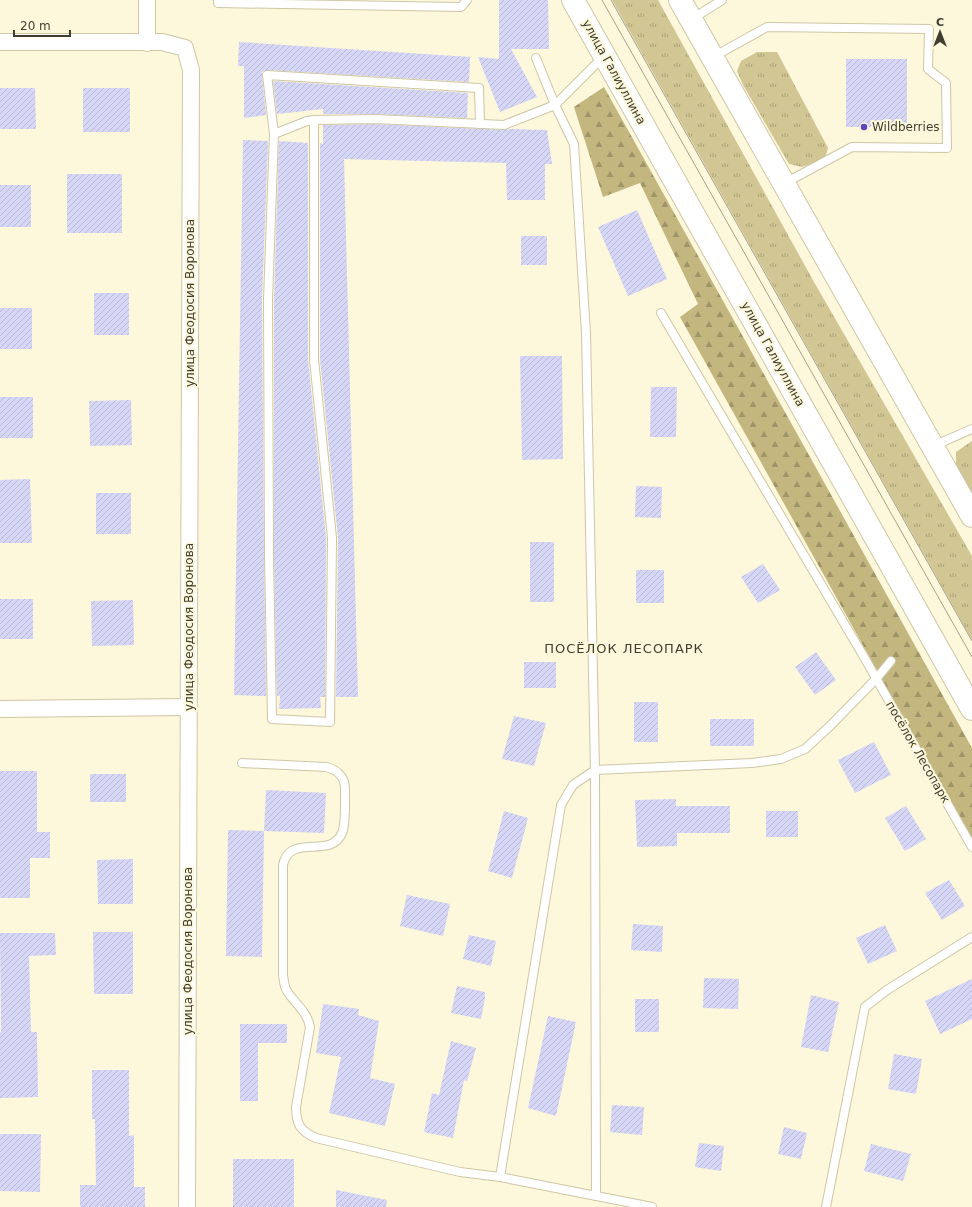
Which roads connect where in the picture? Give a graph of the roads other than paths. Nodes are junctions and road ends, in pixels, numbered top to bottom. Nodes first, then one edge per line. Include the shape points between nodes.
1 (147, 0) edge
2 (218, 0) edge
3 (467, 0) edge
4 (573, 0) edge
5 (680, 0) edge
6 (722, 0) edge
7 (256, 2) edge
8 (318, 2) edge
9 (377, 3) edge
10 (691, 20) junction
11 (0, 42) edge
12 (147, 43) junction
13 (604, 55) junction
14 (712, 57) junction
15 (536, 58) dead end
16 (555, 105) junction
17 (314, 120) junction
18 (480, 124) junction
19 (274, 134) junction
20 (784, 184) junction
21 (661, 313) dead end
22 (972, 429) edge
23 (932, 446) junction
24 (972, 516) edge
25 (891, 661) dead end
26 (876, 679) junction
27 (188, 707) junction
28 (0, 709) edge
29 (972, 709) edge
30 (242, 763) dead end
31 (595, 770) junction
32 (972, 847) edge
33 (972, 937) edge
34 (500, 1178) junction
35 (596, 1196) junction
36 (187, 1207) edge
37 (652, 1207) edge
38 (826, 1207) edge

1 - 12 street
2 - 7 lane via 218,3
3 - 9 lane via 461,7
4 - 13 main road, улица Галиуллина
5 - 10 main road
6 - 10 lane
7 - 8 lane
8 - 9 lane
10 - 14 main road
11 - 12 street
12 - 27 street, улица Феодосия Воронова via 162,42 185,48 191,70
13 - 16 lane
13 - 29 main road, улица Галиуллина
14 - 20 main road
14 - 20 lane via 767,27 928,28 928,69 946,83 947,148 852,147
15 - 16 lane
16 - 18 lane via 504,125
16 - 31 lane via 574,144 586,333
17 - 18 lane via 375,119
17 - 19 lane
17 - 19 lane via 314,359 332,538 330,722 272,719 268,300
18 - 19 lane via 479,88 267,76
20 - 23 main road
21 - 26 lane, посёлок Лесопарк
22 - 23 lane
23 - 24 main road
25 - 26 lane
26 - 31 lane via 805,749 781,759 752,763
26 - 32 lane, посёлок Лесопарк
27 - 28 street
27 - 36 street, улица Феодосия Воронова
30 - 34 lane via 326,767 334,769 344,781 343,826 338,840 324,846 294,849 289,852 283,865 284,983 287,991 307,1015 310,1027 296,1107 296,1117 300,1126 307,1134 316,1138 460,1172
31 - 34 lane via 573,785 561,805
31 - 35 lane
33 - 38 lane via 865,1007
34 - 35 lane
35 - 37 lane

